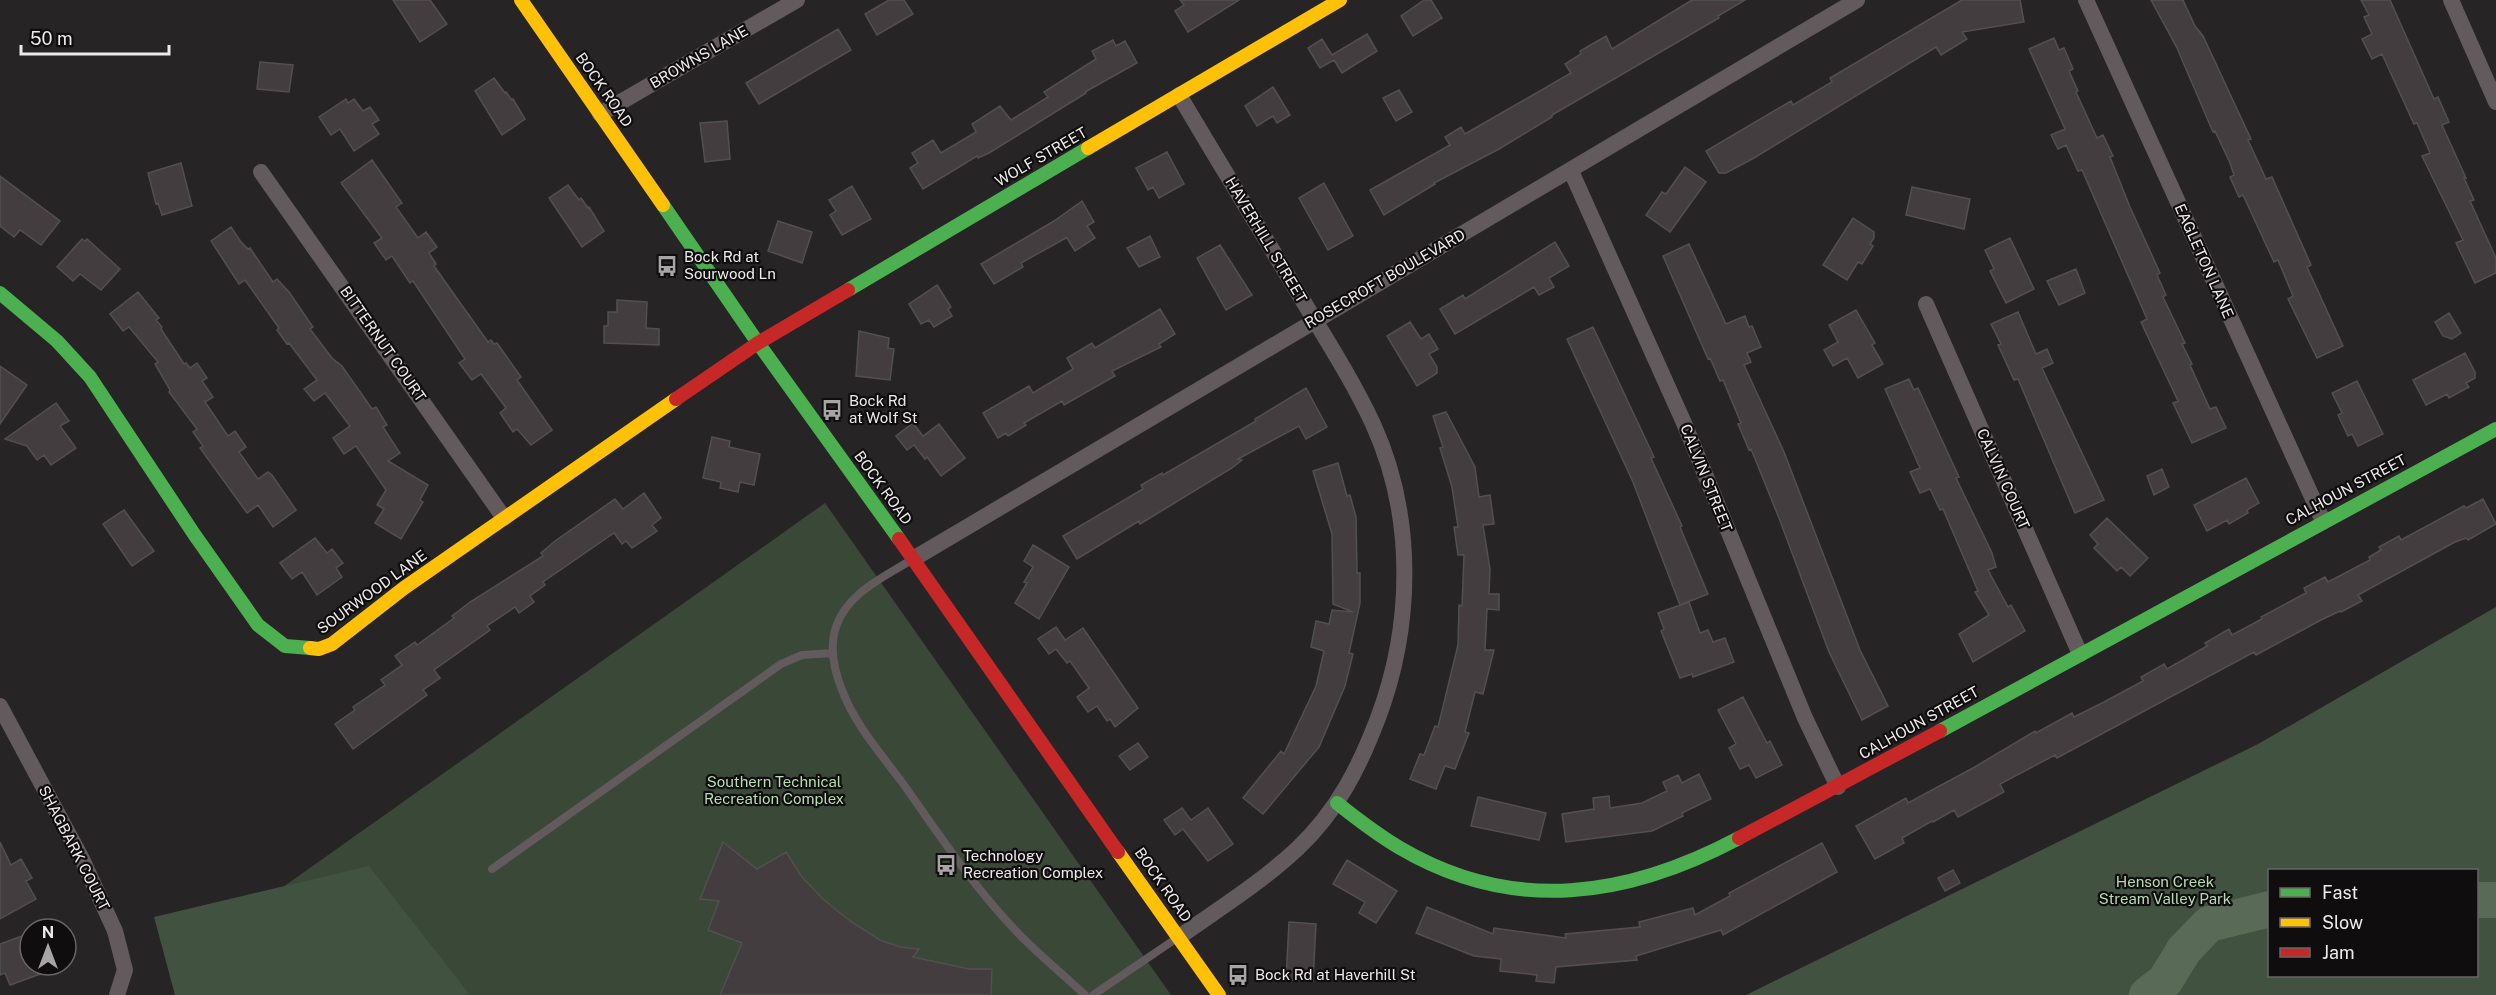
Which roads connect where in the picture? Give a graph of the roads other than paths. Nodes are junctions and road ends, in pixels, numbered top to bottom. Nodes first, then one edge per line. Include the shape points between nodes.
1 (521, 0) edge
2 (797, 0) edge
3 (1340, 0) edge
4 (1857, 0) edge
5 (2086, 0) edge
6 (2451, 0) edge
7 (1179, 95) junction
8 (2496, 102) edge
9 (600, 114) junction
10 (1570, 171) junction
11 (261, 172) dead end
12 (0, 293) edge
13 (1926, 304) dead end
14 (1314, 321) junction
15 (758, 343) junction
16 (2496, 429) edge
17 (504, 518) junction
18 (2322, 521) junction
19 (913, 559) junction
20 (833, 652) junction
21 (2080, 654) junction
22 (0, 706) edge
23 (1838, 787) junction
24 (1337, 803) junction
25 (492, 868) dead end
26 (1179, 937) junction
27 (117, 995) edge
28 (1085, 995) edge
29 (1093, 995) edge
30 (1219, 995) edge

1 - 9 street, BOCK ROAD
2 - 9 street, BROWNS LANE
3 - 7 street, WOLF STREET
4 - 10 street, ROSECROFT BOULEVARD
5 - 18 street, EAGLETON LANE
6 - 8 street
7 - 14 street, HAVERHILL STREET
7 - 15 street, WOLF STREET
9 - 15 street, BOCK ROAD
10 - 14 street, ROSECROFT BOULEVARD
10 - 23 street, CALVIN STREET via 1684,423 1800,708
11 - 17 street, BITTERNUT COURT
12 - 17 street, SOURWOOD LANE via 57,341 90,377 241,602 267,633 285,646 320,649 332,644
13 - 21 street, CALVIN COURT
14 - 19 street, ROSECROFT BOULEVARD
14 - 24 street, HAVERHILL STREET via 1365,409 1383,450 1397,502 1404,563 1402,624 1389,689 1367,745
15 - 17 street, SOURWOOD LANE
15 - 19 street, BOCK ROAD
16 - 18 street, CALHOUN STREET
18 - 21 street, CALHOUN STREET
19 - 20 lane via 867,587 845,609 836,628
19 - 26 street, BOCK ROAD
20 - 25 lane via 802,656 781,664
20 - 28 lane via 843,692 859,723 979,889 1018,934
21 - 23 street, CALHOUN STREET
22 - 27 street, SHAGBARK COURT via 82,859 115,931 125,970
23 - 24 street, CALHOUN STREET via 1678,869 1590,890 1564,891 1513,888 1460,874 1404,851
24 - 26 street, HAVERHILL STREET via 1300,846 1268,875
26 - 29 lane
26 - 30 street, BOCK ROAD

